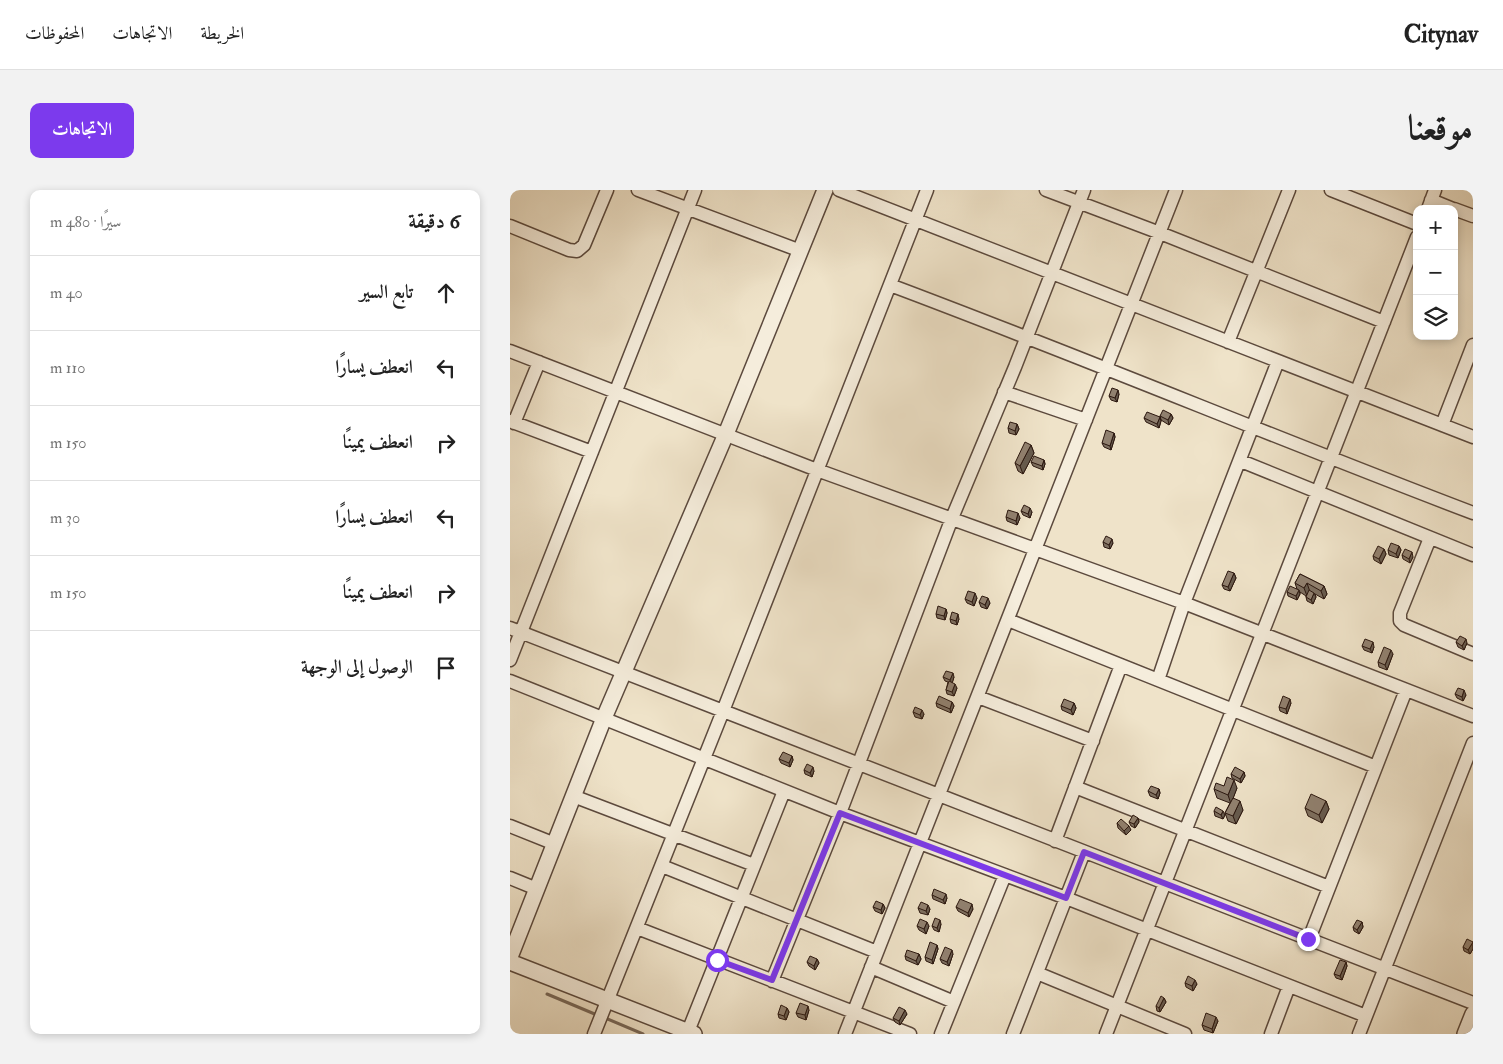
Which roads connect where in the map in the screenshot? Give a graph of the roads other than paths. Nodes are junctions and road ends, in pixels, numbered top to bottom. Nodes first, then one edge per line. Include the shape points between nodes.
1 (607, 190) edge
2 (638, 190) edge
3 (695, 190) edge
4 (825, 190) edge
5 (839, 190) edge
6 (927, 190) edge
7 (1046, 190) edge
8 (1084, 190) edge
9 (1176, 190) edge
10 (1289, 190) edge
11 (1331, 190) edge
12 (1346, 193) edge
13 (1432, 200) edge
14 (1080, 203) junction
15 (1444, 205) edge
16 (687, 209) junction
17 (1458, 210) edge
18 (1473, 216) edge
19 (915, 220) junction
20 (1413, 222) edge
21 (510, 226) edge
22 (1160, 232) junction
23 (1413, 247) edge
24 (801, 251) junction
25 (1257, 270) junction
26 (1052, 272) junction
27 (890, 285) junction
28 (1132, 304) junction
29 (1384, 322) junction
30 (1026, 338) junction
31 (1228, 342) junction
32 (1473, 345) edge
33 (510, 351) edge
34 (1278, 361) junction
35 (539, 362) junction
36 (1106, 368) junction
37 (616, 392) junction
38 (1004, 392) junction
39 (1357, 392) junction
40 (1086, 420) junction
41 (512, 422) edge
42 (1442, 425) junction
43 (1253, 428) junction
44 (726, 434) junction
45 (1473, 437) edge
46 (592, 452) junction
47 (1331, 458) junction
48 (1241, 461) junction
49 (817, 470) junction
50 (1318, 491) junction
51 (1473, 513) edge
52 (952, 518) junction
53 (1430, 538) junction
54 (1035, 549) junction
55 (1473, 555) edge
56 (1184, 603) junction
57 (1008, 620) junction
58 (516, 630) edge
59 (1262, 634) junction
60 (1473, 654) edge
61 (510, 660) edge
62 (1121, 666) junction
63 (624, 672) junction
64 (1158, 680) junction
65 (510, 681) edge
66 (1406, 690) junction
67 (978, 697) junction
68 (1232, 710) junction
69 (723, 711) junction
70 (1473, 716) edge
71 (604, 718) junction
72 (1093, 741) junction
73 (1473, 743) edge
74 (703, 759) junction
75 (858, 764) junction
76 (1376, 767) junction
77 (1075, 787) junction
78 (784, 790) junction
79 (939, 795) junction
80 (573, 796) junction
81 (840, 813) junction
82 (510, 826) edge
83 (1185, 831) junction
84 (674, 834) junction
85 (1056, 841) junction
86 (920, 843) junction
87 (555, 844) junction
88 (1084, 852) junction
89 (662, 866) junction
90 (754, 866) junction
91 (1006, 875) junction
92 (510, 878) edge
93 (1164, 883) junction
94 (1329, 887) junction
95 (537, 889) junction
96 (742, 898) junction
97 (1066, 898) junction
98 (796, 921) junction
99 (637, 928) junction
100 (1147, 930) junction
101 (1308, 939) junction
102 (877, 952) junction
103 (510, 957) edge
104 (717, 960) junction
105 (510, 962) edge
106 (871, 967) junction
107 (1384, 969) junction
108 (1037, 973) junction
109 (772, 980) junction
110 (1289, 986) junction
111 (608, 1000) junction
112 (954, 1002) junction
113 (1473, 1003) edge
114 (1116, 1006) junction
115 (854, 1012) junction
116 (1473, 1014) edge
117 (1366, 1016) junction
118 (690, 1033) edge
119 (594, 1034) edge
120 (845, 1034) edge
121 (910, 1034) edge
122 (941, 1034) edge
123 (1013, 1034) edge
124 (1106, 1034) edge
125 (1185, 1034) edge
126 (1271, 1034) edge
127 (1359, 1034) edge
128 (1465, 1034) edge

1 - 21 street via 584,245 577,251
2 - 16 street
3 - 16 street
4 - 24 street
5 - 19 street
6 - 19 street
7 - 14 street
8 - 14 street
9 - 22 street
10 - 25 street
11 - 12 street
12 - 20 street
13 - 15 street
14 - 22 street
14 - 26 street
16 - 24 street
16 - 37 street
17 - 18 street
19 - 26 street
19 - 27 street
22 - 25 street
22 - 28 street
23 - 29 street
24 - 44 street
25 - 29 street
25 - 31 street
26 - 28 street
26 - 30 street
27 - 30 street
27 - 49 street
28 - 31 street
28 - 36 street
29 - 39 street
30 - 36 street
30 - 38 street
31 - 34 street
32 - 42 street
33 - 35 street
34 - 39 street
34 - 43 street
35 - 37 street
35 - 41 street
36 - 40 street
36 - 43 street
37 - 44 street
37 - 46 street
38 - 40 street
38 - 52 street
39 - 42 street
39 - 47 street
40 - 54 street
41 - 46 street
42 - 45 street
43 - 47 street
43 - 48 street
44 - 49 street
44 - 63 street
46 - 58 street
47 - 50 street
47 - 51 street
48 - 50 street
48 - 56 street
49 - 52 street
49 - 69 street
50 - 53 street
50 - 59 street
52 - 54 street
52 - 75 street
53 - 55 street
53 - 60 street via 1400,613 1400,621
54 - 56 street
54 - 57 street
56 - 59 street
56 - 64 street
57 - 62 street
57 - 67 street
58 - 61 street
58 - 63 street
59 - 66 street
59 - 68 street
62 - 64 street
62 - 72 street
63 - 69 street
63 - 71 street
64 - 68 street
65 - 71 street
66 - 70 street
66 - 76 street
67 - 72 street
67 - 79 street
68 - 76 street
68 - 83 street
69 - 74 street
69 - 75 street
71 - 74 street
71 - 80 street
72 - 77 street
73 - 107 street
74 - 78 street
74 - 84 street
75 - 79 street
75 - 81 street
76 - 94 street
77 - 83 street
77 - 85 street
78 - 81 street
78 - 90 street
79 - 85 street
79 - 86 street
80 - 84 street
80 - 87 street
81 - 86 street
81 - 98 street
82 - 87 street
83 - 93 street
83 - 94 street
84 - 89 street
84 - 90 street
85 - 88 street
86 - 91 street
86 - 102 street
87 - 95 street
88 - 93 street
88 - 97 street
89 - 96 street
89 - 99 street
90 - 96 street
91 - 97 street
91 - 112 street
92 - 95 street
93 - 100 street
93 - 101 street
94 - 101 street
95 - 103 street
96 - 98 street
96 - 104 street
97 - 100 street
97 - 108 street
98 - 102 street
98 - 109 street
99 - 104 street
99 - 111 street
100 - 110 street
100 - 114 street
101 - 107 street
102 - 106 street
104 - 109 street
104 - 118 street
105 - 111 street
106 - 112 street
106 - 115 street
107 - 113 street
107 - 117 street
108 - 114 street
108 - 123 street
109 - 115 street
110 - 117 street
110 - 126 street
111 - 118 street
111 - 119 street
112 - 122 street
114 - 124 street
114 - 125 street
115 - 120 street
115 - 121 street
116 - 128 street
117 - 127 street

